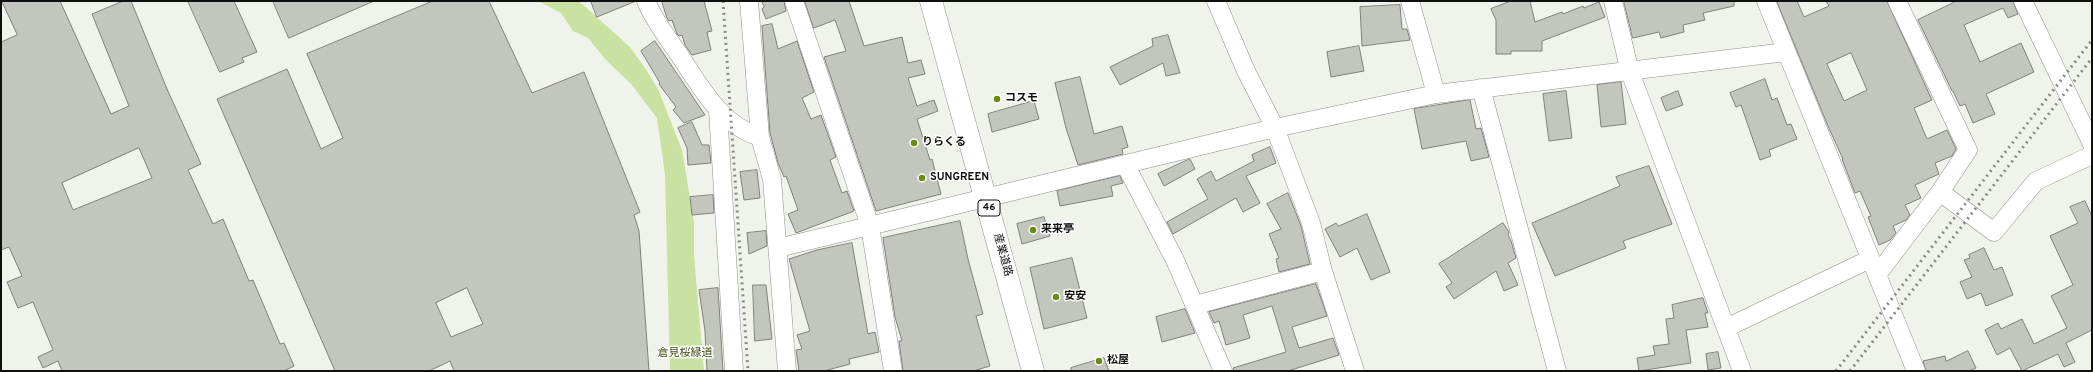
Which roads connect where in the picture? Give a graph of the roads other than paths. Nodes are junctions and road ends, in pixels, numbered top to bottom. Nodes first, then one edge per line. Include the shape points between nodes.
1 (749, 1) edge
2 (794, 1) edge
3 (930, 1) edge
4 (1410, 1) edge
5 (1613, 1) edge
6 (1766, 1) edge
7 (1898, 1) edge
8 (2023, 1) edge
9 (649, 2) edge
10 (1219, 2) edge
11 (1786, 52) junction
12 (1630, 72) junction
13 (1482, 88) junction
14 (1436, 94) junction
15 (718, 110) junction
16 (1275, 128) junction
17 (760, 137) junction
18 (2092, 144) edge
19 (2092, 155) edge
20 (1125, 164) junction
21 (1940, 192) junction
22 (986, 197) junction
23 (870, 226) junction
24 (778, 248) junction
25 (1874, 267) junction
26 (1323, 271) junction
27 (1195, 305) junction
28 (1726, 328) junction
29 (734, 371) edge
30 (787, 371) edge
31 (893, 371) edge
32 (1033, 371) edge
33 (1223, 371) edge
34 (1355, 371) edge
35 (1557, 371) edge
36 (1742, 371) edge
37 (1916, 371) edge

1 - 17 street
2 - 23 street
3 - 22 main road, 産業道路 / 46
4 - 14 street
5 - 12 street
6 - 11 street
7 - 21 street via 1968,150
8 - 18 street
9 - 15 street via 656,21
10 - 16 street via 1246,71
11 - 12 street
11 - 25 street
12 - 13 street
12 - 28 street
13 - 14 street
13 - 35 street
14 - 16 street
15 - 17 street via 746,133
15 - 29 street
16 - 20 street
16 - 26 street via 1311,223
17 - 24 street via 772,179
19 - 21 street via 2036,181 1994,232
20 - 22 street
20 - 27 street via 1175,260
21 - 25 street
22 - 23 street
22 - 32 main road, 産業道路 / 46
23 - 24 street
23 - 31 street
24 - 30 street
25 - 28 street
25 - 37 street
26 - 27 street
26 - 34 street
27 - 33 street
28 - 36 street

